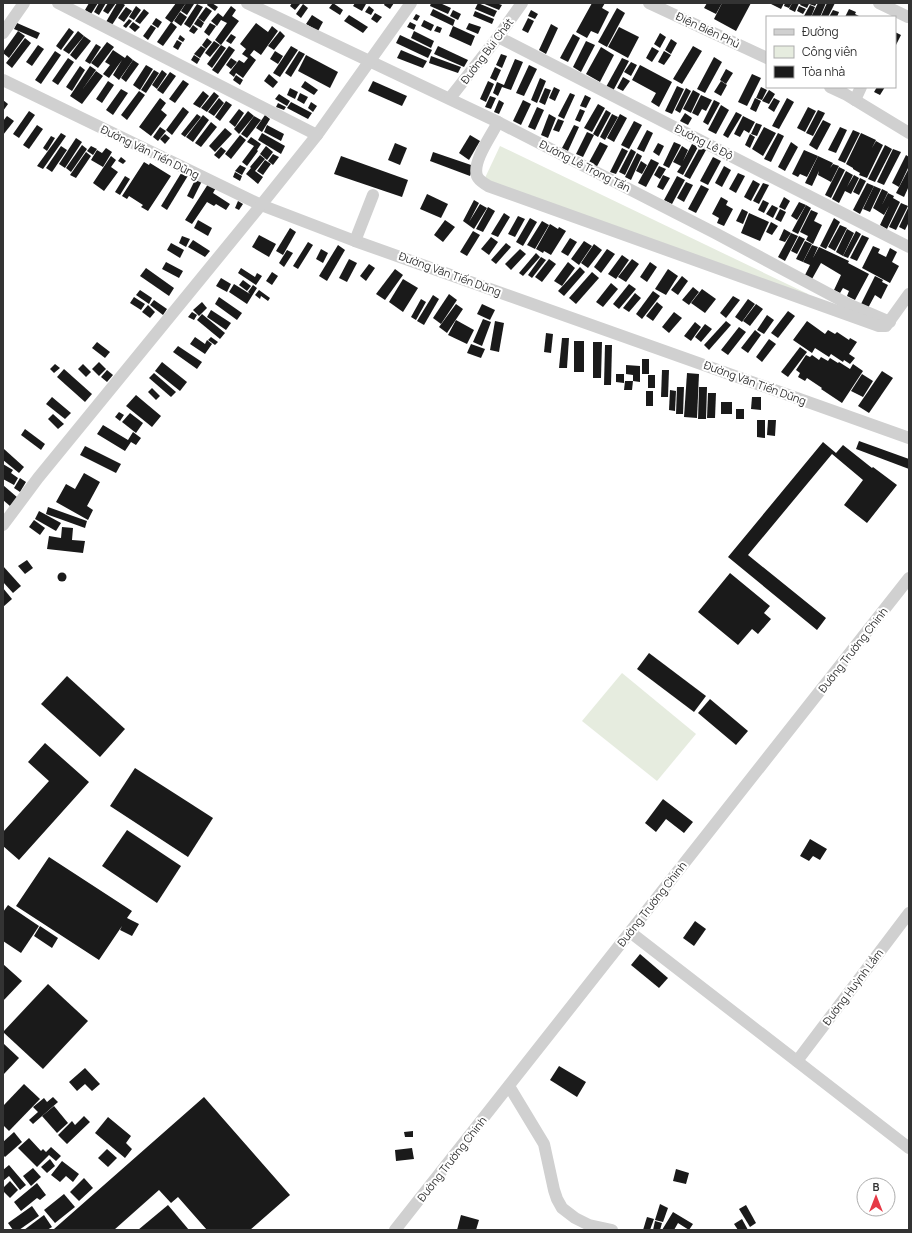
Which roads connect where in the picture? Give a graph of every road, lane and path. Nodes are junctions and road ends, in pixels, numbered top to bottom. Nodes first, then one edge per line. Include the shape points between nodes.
1 (24, 3) edge
2 (58, 3) edge
3 (246, 3) edge
4 (411, 3) edge
5 (522, 3) edge
6 (649, 3) edge
7 (879, 3) edge
8 (900, 16) edge
9 (3, 33) edge
10 (498, 37) junction
11 (766, 58) edge
12 (369, 61) junction
13 (3, 80) edge
14 (832, 88) edge
15 (861, 88) edge
16 (450, 98) junction
17 (855, 100) junction
18 (498, 122) junction
19 (909, 133) edge
20 (317, 135) junction
21 (373, 195) dead end
22 (261, 205) junction
23 (355, 241) junction
24 (909, 247) edge
25 (909, 294) edge
26 (890, 322) junction
27 (909, 438) edge
28 (3, 525) edge
29 (909, 578) edge
30 (909, 913) edge
31 (630, 932) junction
32 (797, 1060) junction
33 (509, 1086) junction
34 (909, 1148) edge
35 (395, 1230) edge
36 (612, 1230) edge

1 - 9 street
2 - 20 street
3 - 12 street, Đường Lê Trọng Tấn
4 - 12 street
5 - 10 street, Đường Bùi Chát
6 - 11 street, Điện Biên Phủ
7 - 8 street
10 - 16 street, Đường Bùi Chát
10 - 24 street, Đường Lê Độ
12 - 16 street, Đường Lê Trọng Tấn
12 - 20 street
13 - 22 street, Đường Văn Tiến Dũng
14 - 17 street
15 - 17 street
16 - 18 street, Đường Lê Trọng Tấn
17 - 19 street
18 - 26 street, Đường Lê Trọng Tấn via 848,304
18 - 26 street via 476,168 477,176 488,186 869,324 886,326
20 - 22 street
21 - 23 street
22 - 23 street, Đường Văn Tiến Dũng
22 - 28 street via 38,478
23 - 27 street, Đường Văn Tiến Dũng
25 - 26 street
29 - 31 street, Đường Trường Chinh
30 - 32 street, Đường Huỳnh Lắm
31 - 32 street
31 - 33 street, Đường Trường Chinh
32 - 34 street
33 - 35 street, Đường Trường Chinh
33 - 36 street via 544,1144 554,1190 562,1208 582,1222

